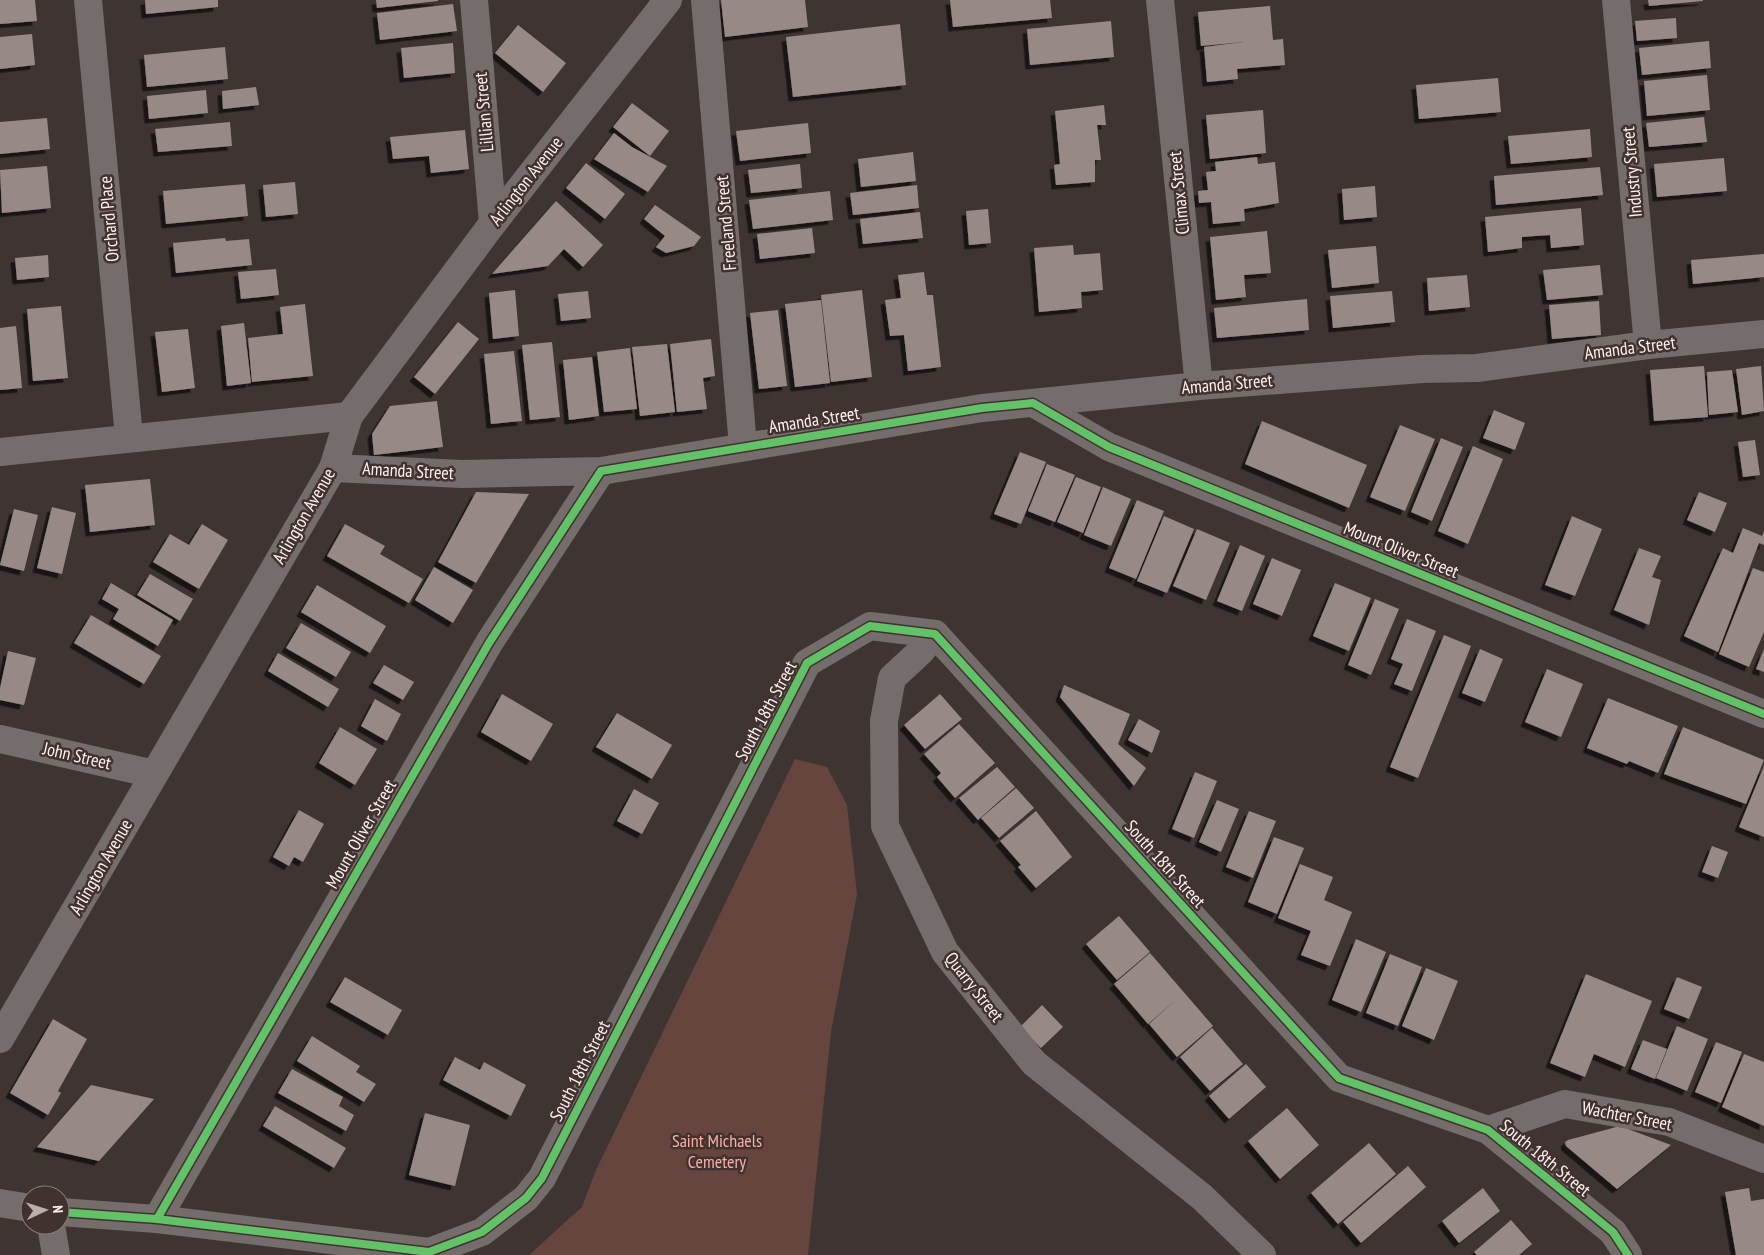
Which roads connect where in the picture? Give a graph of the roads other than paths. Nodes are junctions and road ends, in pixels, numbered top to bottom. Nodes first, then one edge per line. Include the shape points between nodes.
1 (88, 0) edge
2 (474, 0) edge
3 (668, 0) edge
4 (706, 0) edge
5 (1160, 0) edge
6 (1616, 0) edge
7 (493, 223) junction
8 (1764, 334) edge
9 (1648, 345) junction
10 (1199, 386) junction
11 (1032, 403) junction
12 (349, 416) junction
13 (129, 437) junction
14 (743, 446) junction
15 (0, 452) edge
16 (333, 468) junction
17 (601, 471) junction
18 (935, 634) junction
19 (1764, 714) edge
20 (0, 739) edge
21 (154, 774) junction
22 (0, 1040) edge
23 (1488, 1130) junction
24 (1764, 1159) edge
25 (0, 1203) edge
26 (20, 1206) edge
27 (70, 1213) edge
28 (157, 1219) junction
29 (53, 1235) edge
30 (56, 1255) edge
31 (1262, 1255) edge
32 (1628, 1255) edge

1 - 13 street, Orchard Place
2 - 7 street, Lillian Street
3 - 7 street, Arlington Avenue
4 - 14 street, Freeland Street
5 - 10 street, Climax Street
6 - 9 street, Industry Street
7 - 12 street, Arlington Avenue
8 - 9 street, Amanda Street
9 - 10 street, Amanda Street via 1476,368 1422,369
10 - 11 street, Amanda Street
11 - 14 street, Amanda Street
11 - 19 street, Mount Oliver Street via 1109,447
12 - 13 street
12 - 16 street, Arlington Avenue
13 - 15 street
14 - 17 street, Amanda Street
16 - 17 street, Amanda Street via 462,474
16 - 21 street, Arlington Avenue
17 - 28 street, Mount Oliver Street via 489,643
18 - 23 street, South 18th Street via 1339,1078
18 - 28 street, South 18th Street via 870,626 807,663 542,1178 526,1198 482,1232 428,1252
18 - 31 street, Quarry Street via 892,678 884,722 885,826 945,952 1034,1063 1202,1198
20 - 21 street, John Street
21 - 22 street, Arlington Avenue
23 - 24 street, Wachter Street via 1565,1104 1669,1122
23 - 32 street, South 18th Street via 1613,1232
25 - 26 street
27 - 28 street, South 18th Street
29 - 30 street

